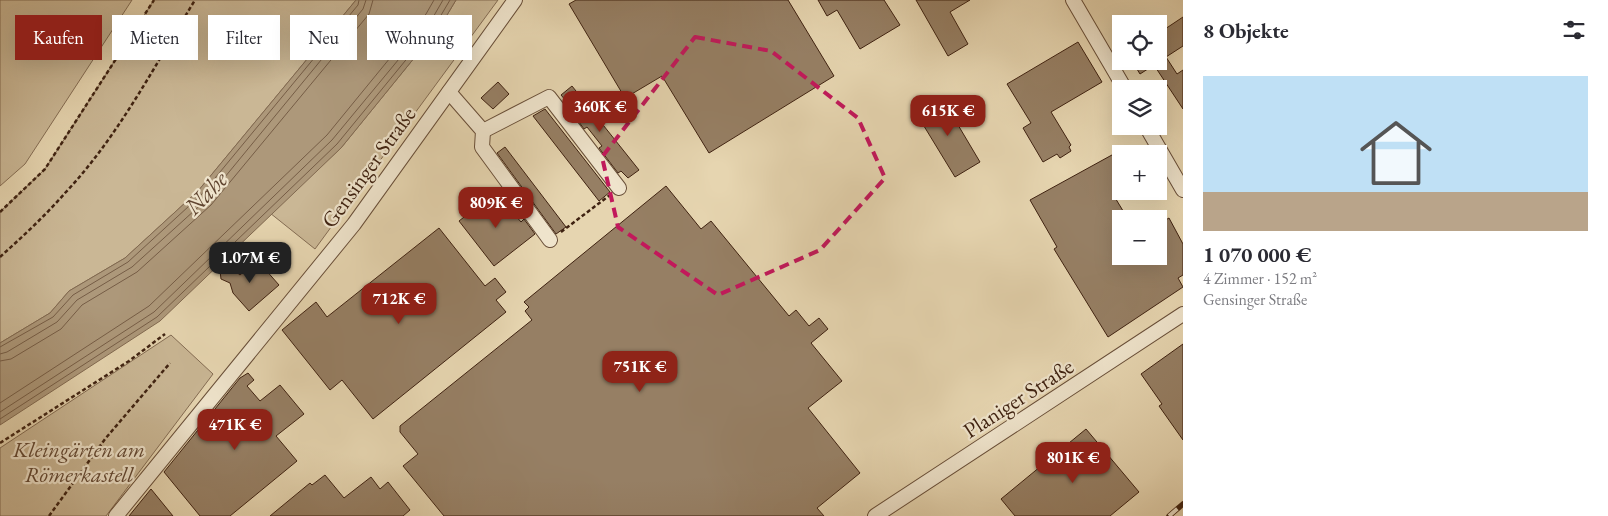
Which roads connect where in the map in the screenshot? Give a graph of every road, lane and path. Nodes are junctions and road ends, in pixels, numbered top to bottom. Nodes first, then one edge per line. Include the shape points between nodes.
1 (154, 0) edge
2 (195, 0) edge
3 (516, 0) edge
4 (1074, 0) edge
5 (1119, 80) edge
6 (449, 92) junction
7 (483, 131) junction
8 (1151, 135) edge
9 (620, 188) joint
10 (1183, 190) edge
11 (0, 212) edge
12 (550, 240) joint
13 (0, 257) edge
14 (1183, 314) edge
15 (165, 334) dead end
16 (170, 363) dead end
17 (0, 443) edge
18 (49, 516) edge
19 (116, 516) edge
20 (875, 516) edge

1 - 11 path via 45,169
2 - 13 path via 117,126 92,160 66,192
3 - 6 street, Gensinger Straße
4 - 5 street
6 - 7 street
6 - 19 street, Gensinger Straße via 354,224
7 - 9 street via 549,97
7 - 12 street via 482,147
8 - 10 street
9 - 12 path
14 - 20 street, Planiger Straße
15 - 17 path
16 - 18 path via 105,439

